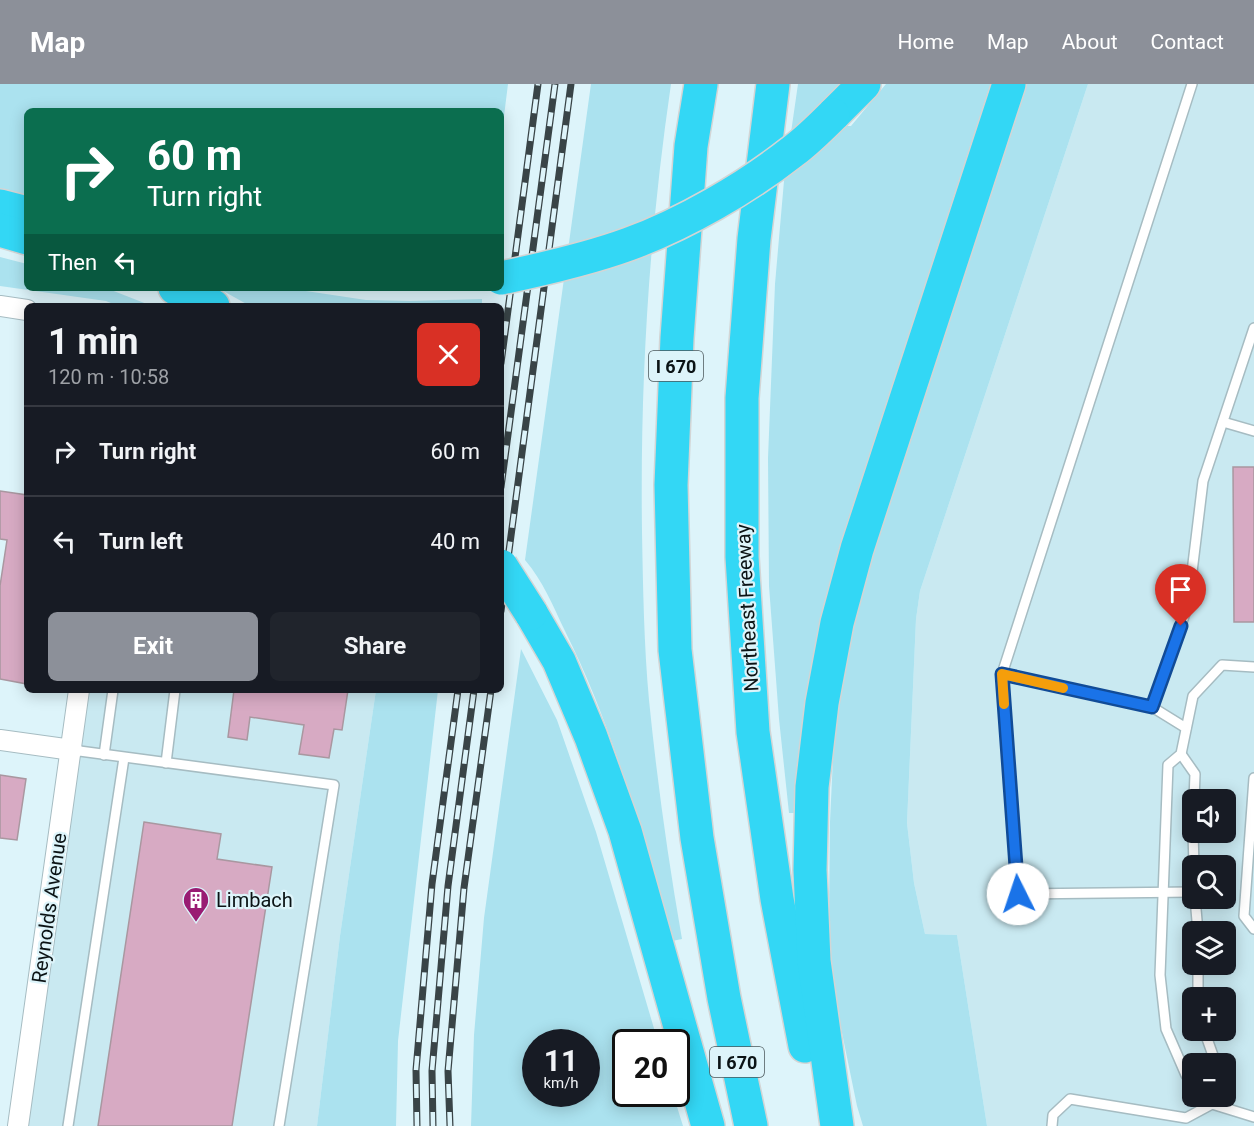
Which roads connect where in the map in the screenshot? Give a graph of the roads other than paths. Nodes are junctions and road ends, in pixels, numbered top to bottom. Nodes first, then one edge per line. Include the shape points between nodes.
1 (700, 84) edge
2 (773, 84) edge
3 (864, 84) edge
4 (1010, 84) edge
5 (1192, 84) edge
6 (0, 206) edge
7 (24, 212) edge
8 (0, 230) edge
9 (24, 237) edge
10 (504, 277) edge
11 (181, 291) edge
12 (207, 303) edge
13 (0, 306) edge
14 (24, 310) edge
15 (1254, 328) edge
16 (1223, 422) junction
17 (1254, 430) edge
18 (504, 571) edge
19 (1254, 667) edge
20 (1002, 674) junction
21 (79, 693) edge
22 (113, 693) edge
23 (175, 693) edge
24 (1152, 707) junction
25 (1186, 729) junction
26 (0, 740) edge
27 (72, 750) junction
28 (1181, 754) junction
29 (104, 755) junction
30 (124, 758) junction
31 (166, 763) junction
32 (1254, 778) edge
33 (1194, 789) edge
34 (1163, 891) junction
35 (1182, 892) edge
36 (1254, 929) edge
37 (1182, 1065) edge
38 (1203, 1107) edge
39 (1229, 1107) edge
40 (1254, 1117) edge
41 (1185, 1122) edge
42 (18, 1126) edge
43 (68, 1126) edge
44 (279, 1126) edge
45 (708, 1126) edge
46 (751, 1126) edge
47 (826, 1126) edge
48 (837, 1126) edge
49 (1052, 1126) edge

1 - 46 highway, I 670 via 691,146 677,338 671,486 675,650 697,838
2 - 47 highway, Northeast Freeway via 754,239 742,398 742,557 753,732 774,876 805,1048
3 - 10 highway, bridge via 793,152 737,190 630,244 570,263
4 - 48 highway via 857,549 837,623 822,703 812,787 810,870 814,961
5 - 20 lane
6 - 7 highway
8 - 9 highway
11 - 12 highway
13 - 14 street
15 - 16 lane
16 - 17 lane
16 - 24 lane via 1203,481 1188,605
18 - 45 highway, bridge via 559,661 591,738 625,831
19 - 25 lane via 1222,665 1194,696
20 - 24 lane
20 - 34 lane via 1018,894
21 - 27 street, Reynolds Avenue
22 - 29 lane
23 - 31 lane
24 - 25 lane
25 - 28 lane
26 - 27 street
27 - 29 lane
27 - 42 street, Reynolds Avenue
28 - 33 lane via 1195,774
28 - 34 lane via 1168,765
29 - 30 lane
30 - 31 lane
30 - 43 lane
31 - 44 lane via 334,785
32 - 36 lane via 1244,916
34 - 35 lane
34 - 37 lane via 1160,975 1166,1029
38 - 41 lane
39 - 40 lane
41 - 49 lane via 1070,1099 1053,1114

